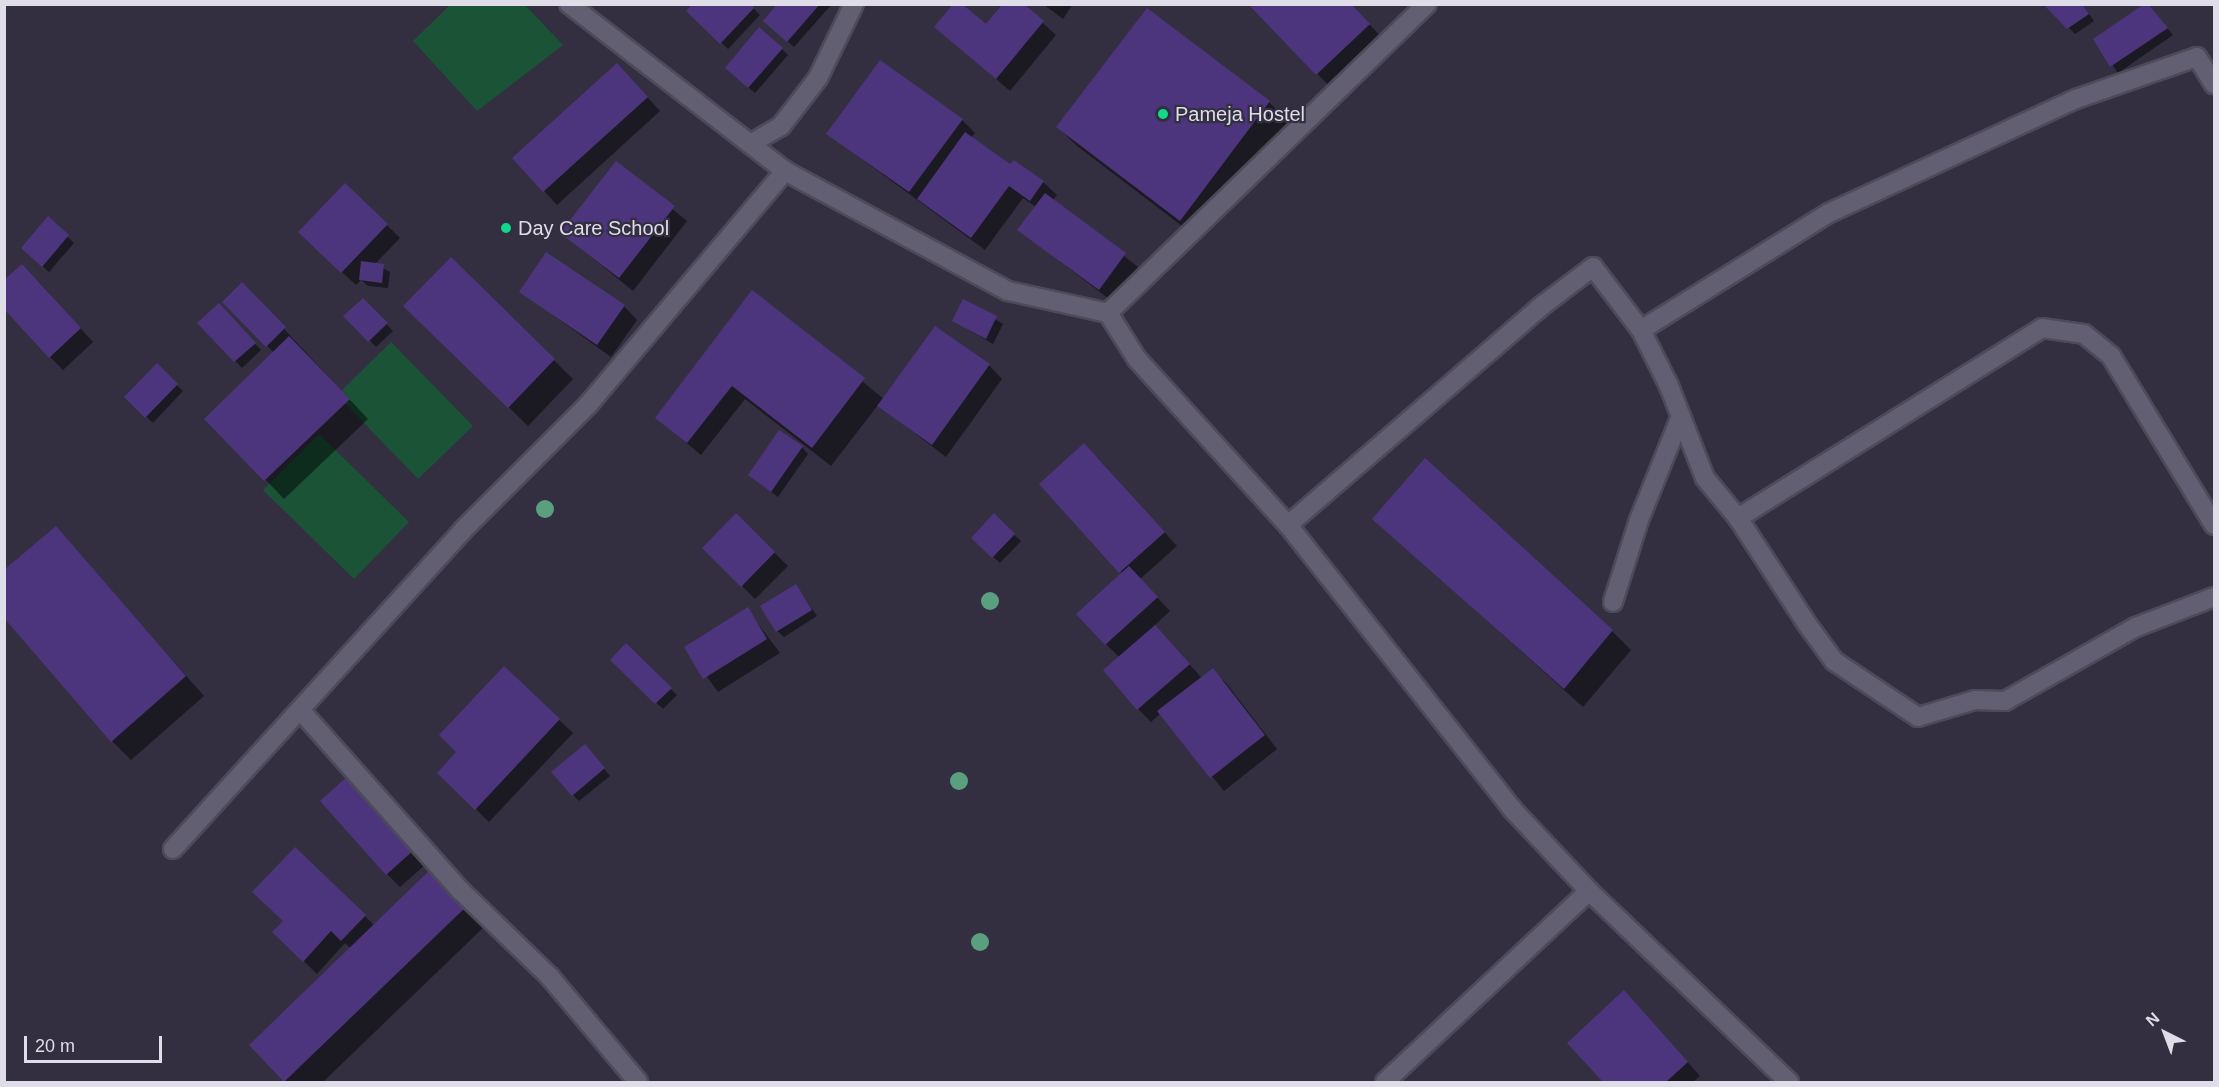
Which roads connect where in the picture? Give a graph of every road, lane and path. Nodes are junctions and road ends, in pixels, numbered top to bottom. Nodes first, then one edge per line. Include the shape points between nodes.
1 (569, 4) edge
2 (854, 4) edge
3 (1427, 4) edge
4 (2214, 84) edge
5 (750, 144) junction
6 (785, 171) junction
7 (1108, 313) junction
8 (1641, 330) junction
9 (1681, 416) junction
10 (1738, 518) junction
11 (1288, 525) junction
12 (2214, 525) edge
13 (2214, 597) edge
14 (1613, 602) dead end
15 (301, 711) junction
16 (173, 849) dead end
17 (1589, 891) junction
18 (638, 1083) edge
19 (1384, 1083) edge
20 (1789, 1083) edge

1 - 5 street
2 - 5 street via 818,78 781,126
3 - 7 street
4 - 8 street via 2197,57 2076,99 1829,213
5 - 6 street
6 - 7 street via 1008,291
6 - 15 street via 588,405 463,530
7 - 11 street via 1137,359
8 - 9 street
8 - 11 street via 1593,267 1539,308
9 - 10 street via 1705,478
9 - 14 street via 1639,520
10 - 12 street via 2042,328 2084,334 2111,357
10 - 13 street via 1834,661 1918,717 1975,700 2005,701 2136,627
11 - 17 street via 1512,809
15 - 16 street
15 - 18 street via 461,891 550,977
17 - 19 street
17 - 20 street

